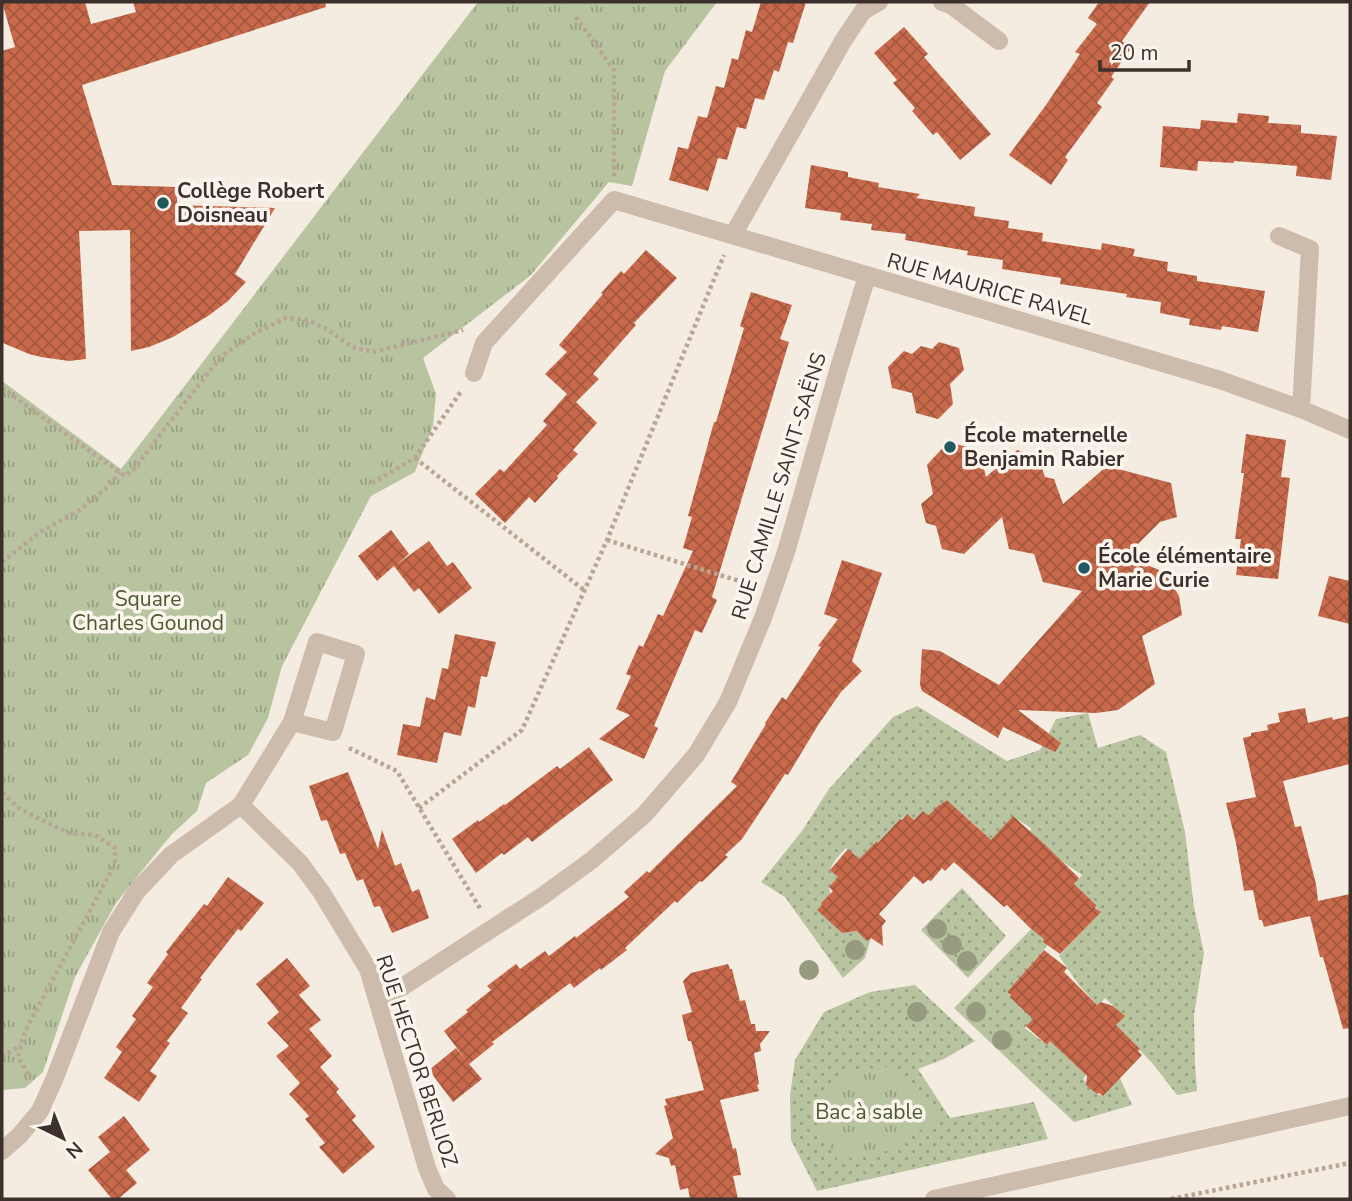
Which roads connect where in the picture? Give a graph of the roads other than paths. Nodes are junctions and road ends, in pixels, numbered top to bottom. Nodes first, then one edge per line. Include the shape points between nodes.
1 (879, 2) edge
2 (942, 2) edge
3 (999, 41) dead end
4 (733, 235) junction
5 (1279, 236) dead end
6 (867, 276) junction
7 (474, 373) road end
8 (1301, 408) junction
9 (1350, 430) edge
10 (292, 722) junction
11 (241, 805) junction
12 (379, 1002) junction
13 (1350, 1106) edge
14 (2, 1151) edge
15 (447, 1199) edge
16 (934, 1199) edge

1 - 4 street via 863,11 843,41
2 - 3 street
4 - 6 street, RUE MAURICE RAVEL
4 - 7 street, RUE MAURICE RAVEL via 614,200 484,343
5 - 8 street via 1310,249
6 - 8 street, RUE MAURICE RAVEL
6 - 12 street, RUE CAMILLE SAINT-SAËNS via 763,618 728,702 696,755 644,815 592,860
8 - 9 street, RUE MAURICE RAVEL
10 - 10 street via 333,732 356,654 317,642
10 - 11 street
11 - 12 street, RUE HECTOR BERLIOZ via 300,863 322,893 368,970
11 - 14 street via 171,855 136,891 111,932 40,1111
12 - 15 street, RUE HECTOR BERLIOZ via 427,1168 436,1189
13 - 16 street

